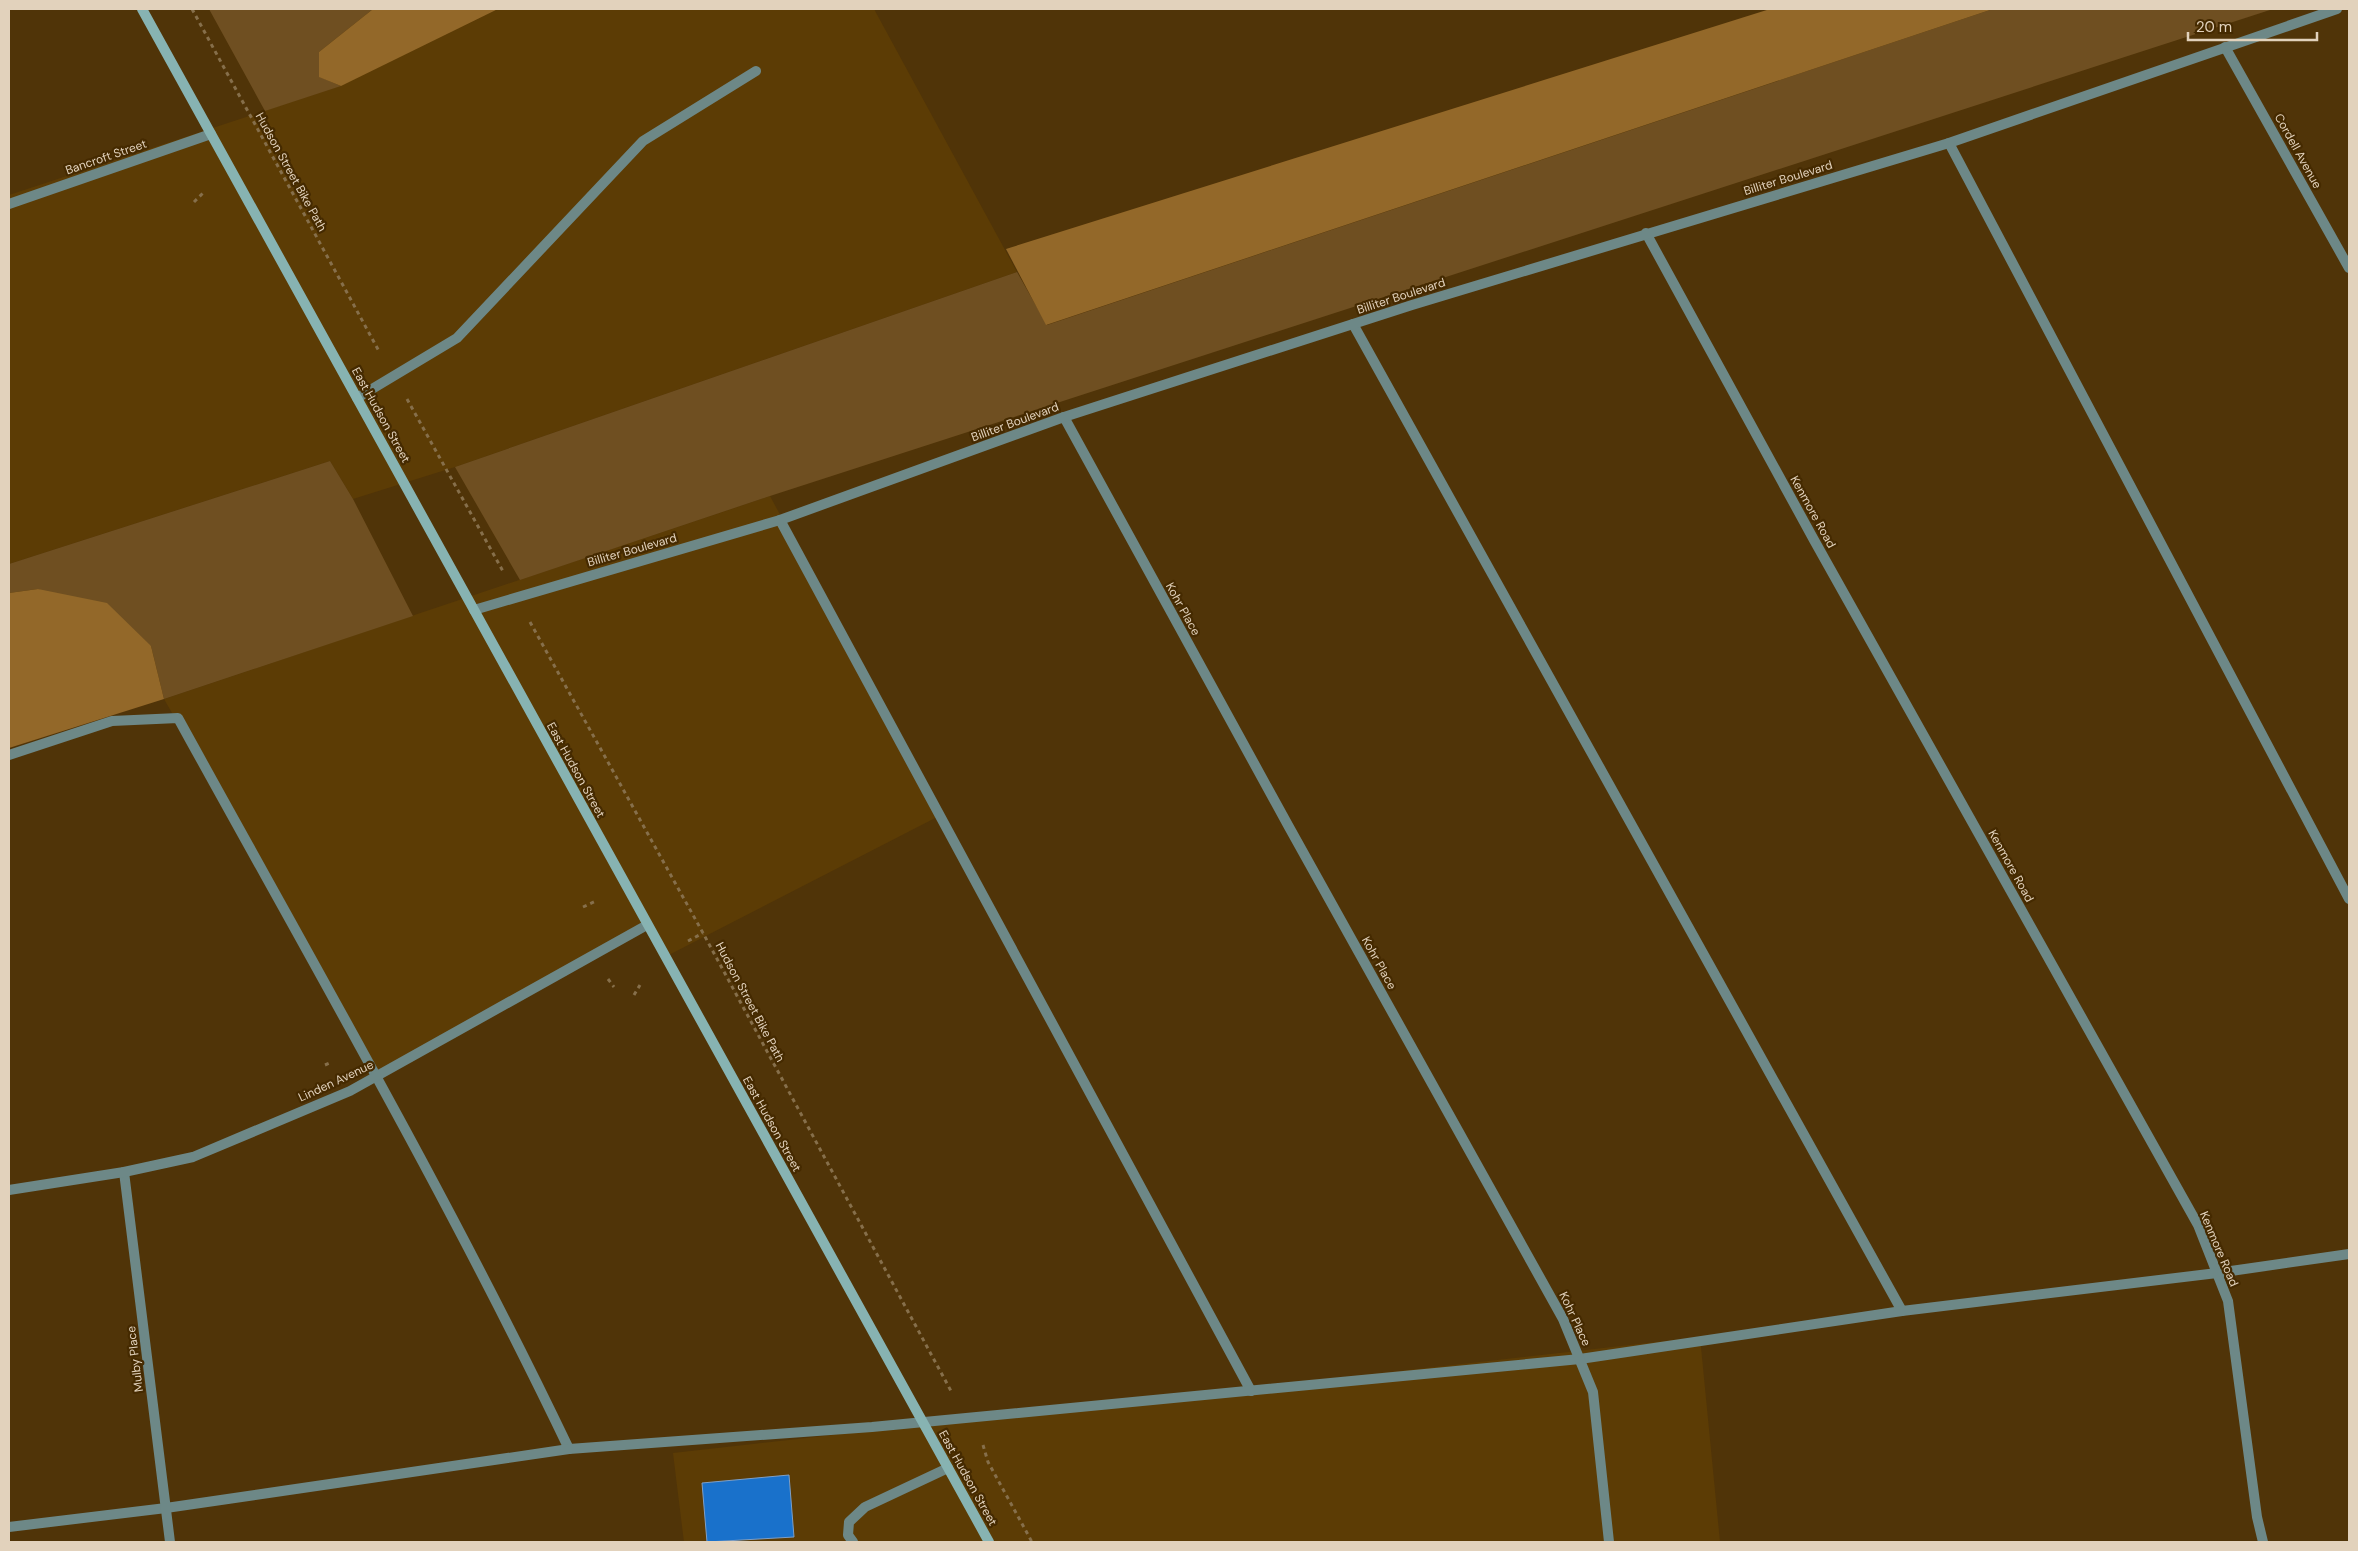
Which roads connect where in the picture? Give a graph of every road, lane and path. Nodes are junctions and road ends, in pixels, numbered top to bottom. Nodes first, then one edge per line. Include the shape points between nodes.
1 (142, 9) edge
2 (192, 9) edge
3 (2336, 9) edge
4 (2225, 47) junction
5 (756, 71) dead end
6 (211, 134) junction
7 (1949, 143) junction
8 (203, 194) dead end
9 (194, 202) dead end
10 (9, 204) edge
11 (1646, 233) junction
12 (2349, 268) edge
13 (1353, 324) junction
14 (376, 344) dead end
15 (357, 398) junction
16 (411, 407) dead end
17 (1064, 417) junction
18 (780, 520) junction
19 (505, 574) dead end
20 (474, 610) junction
21 (532, 625) dead end
22 (9, 755) edge
23 (2349, 899) edge
24 (596, 901) dead end
25 (584, 907) dead end
26 (648, 925) junction
27 (703, 933) junction
28 (686, 942) dead end
29 (608, 979) dead end
30 (640, 985) dead end
31 (614, 986) dead end
32 (634, 996) dead end
33 (332, 1062) dead end
34 (325, 1066) dead end
35 (376, 1076) junction
36 (124, 1172) junction
37 (9, 1190) edge
38 (2349, 1254) edge
39 (2217, 1273) junction
40 (1902, 1311) junction
41 (1580, 1359) junction
42 (950, 1389) dead end
43 (1251, 1391) junction
44 (922, 1421) junction
45 (983, 1444) dead end
46 (569, 1449) junction
47 (948, 1468) junction
48 (166, 1508) junction
49 (9, 1527) edge
50 (170, 1542) edge
51 (853, 1542) edge
52 (989, 1542) edge
53 (1032, 1542) edge
54 (1609, 1542) edge
55 (2263, 1542) edge

1 - 6 main road, East Hudson Street
2 - 14 path, Hudson Street Bike Path
3 - 4 street, Billiter Boulevard
4 - 7 street, Billiter Boulevard
4 - 12 street, Cordell Avenue
5 - 15 street via 643,140 457,338
6 - 10 street, Bancroft Street
6 - 15 main road, East Hudson Street
7 - 11 street, Billiter Boulevard
7 - 23 street
8 - 9 path
11 - 13 street, Billiter Boulevard
11 - 39 street, Kenmore Road via 2193,1216
13 - 17 street, Billiter Boulevard
13 - 40 street
15 - 20 main road, East Hudson Street
16 - 19 path
17 - 18 street, Billiter Boulevard
17 - 41 street, Kohr Place via 1564,1319
18 - 20 street, Billiter Boulevard
18 - 43 street
20 - 26 main road, East Hudson Street
21 - 27 path, Hudson Street Bike Path
22 - 35 street via 112,721 178,718
24 - 25 path
26 - 35 street, Linden Avenue
26 - 44 main road, East Hudson Street
27 - 28 path
27 - 42 path, Hudson Street Bike Path
29 - 31 path
30 - 32 path
33 - 34 path
35 - 36 street, Linden Avenue via 350,1091 193,1156
35 - 46 street via 528,1363
36 - 37 street, Linden Avenue
36 - 48 street, Mulby Place
38 - 39 street
39 - 40 street
39 - 55 street, Kenmore Road via 2228,1301
40 - 41 street
41 - 43 street
41 - 54 street, Kohr Place via 1593,1392
43 - 44 street
44 - 46 street
44 - 47 main road, East Hudson Street
45 - 53 path via 988,1462
46 - 48 street
47 - 51 street via 865,1507 849,1522 848,1535
47 - 52 main road, East Hudson Street
48 - 49 street
48 - 50 street, Mulby Place

